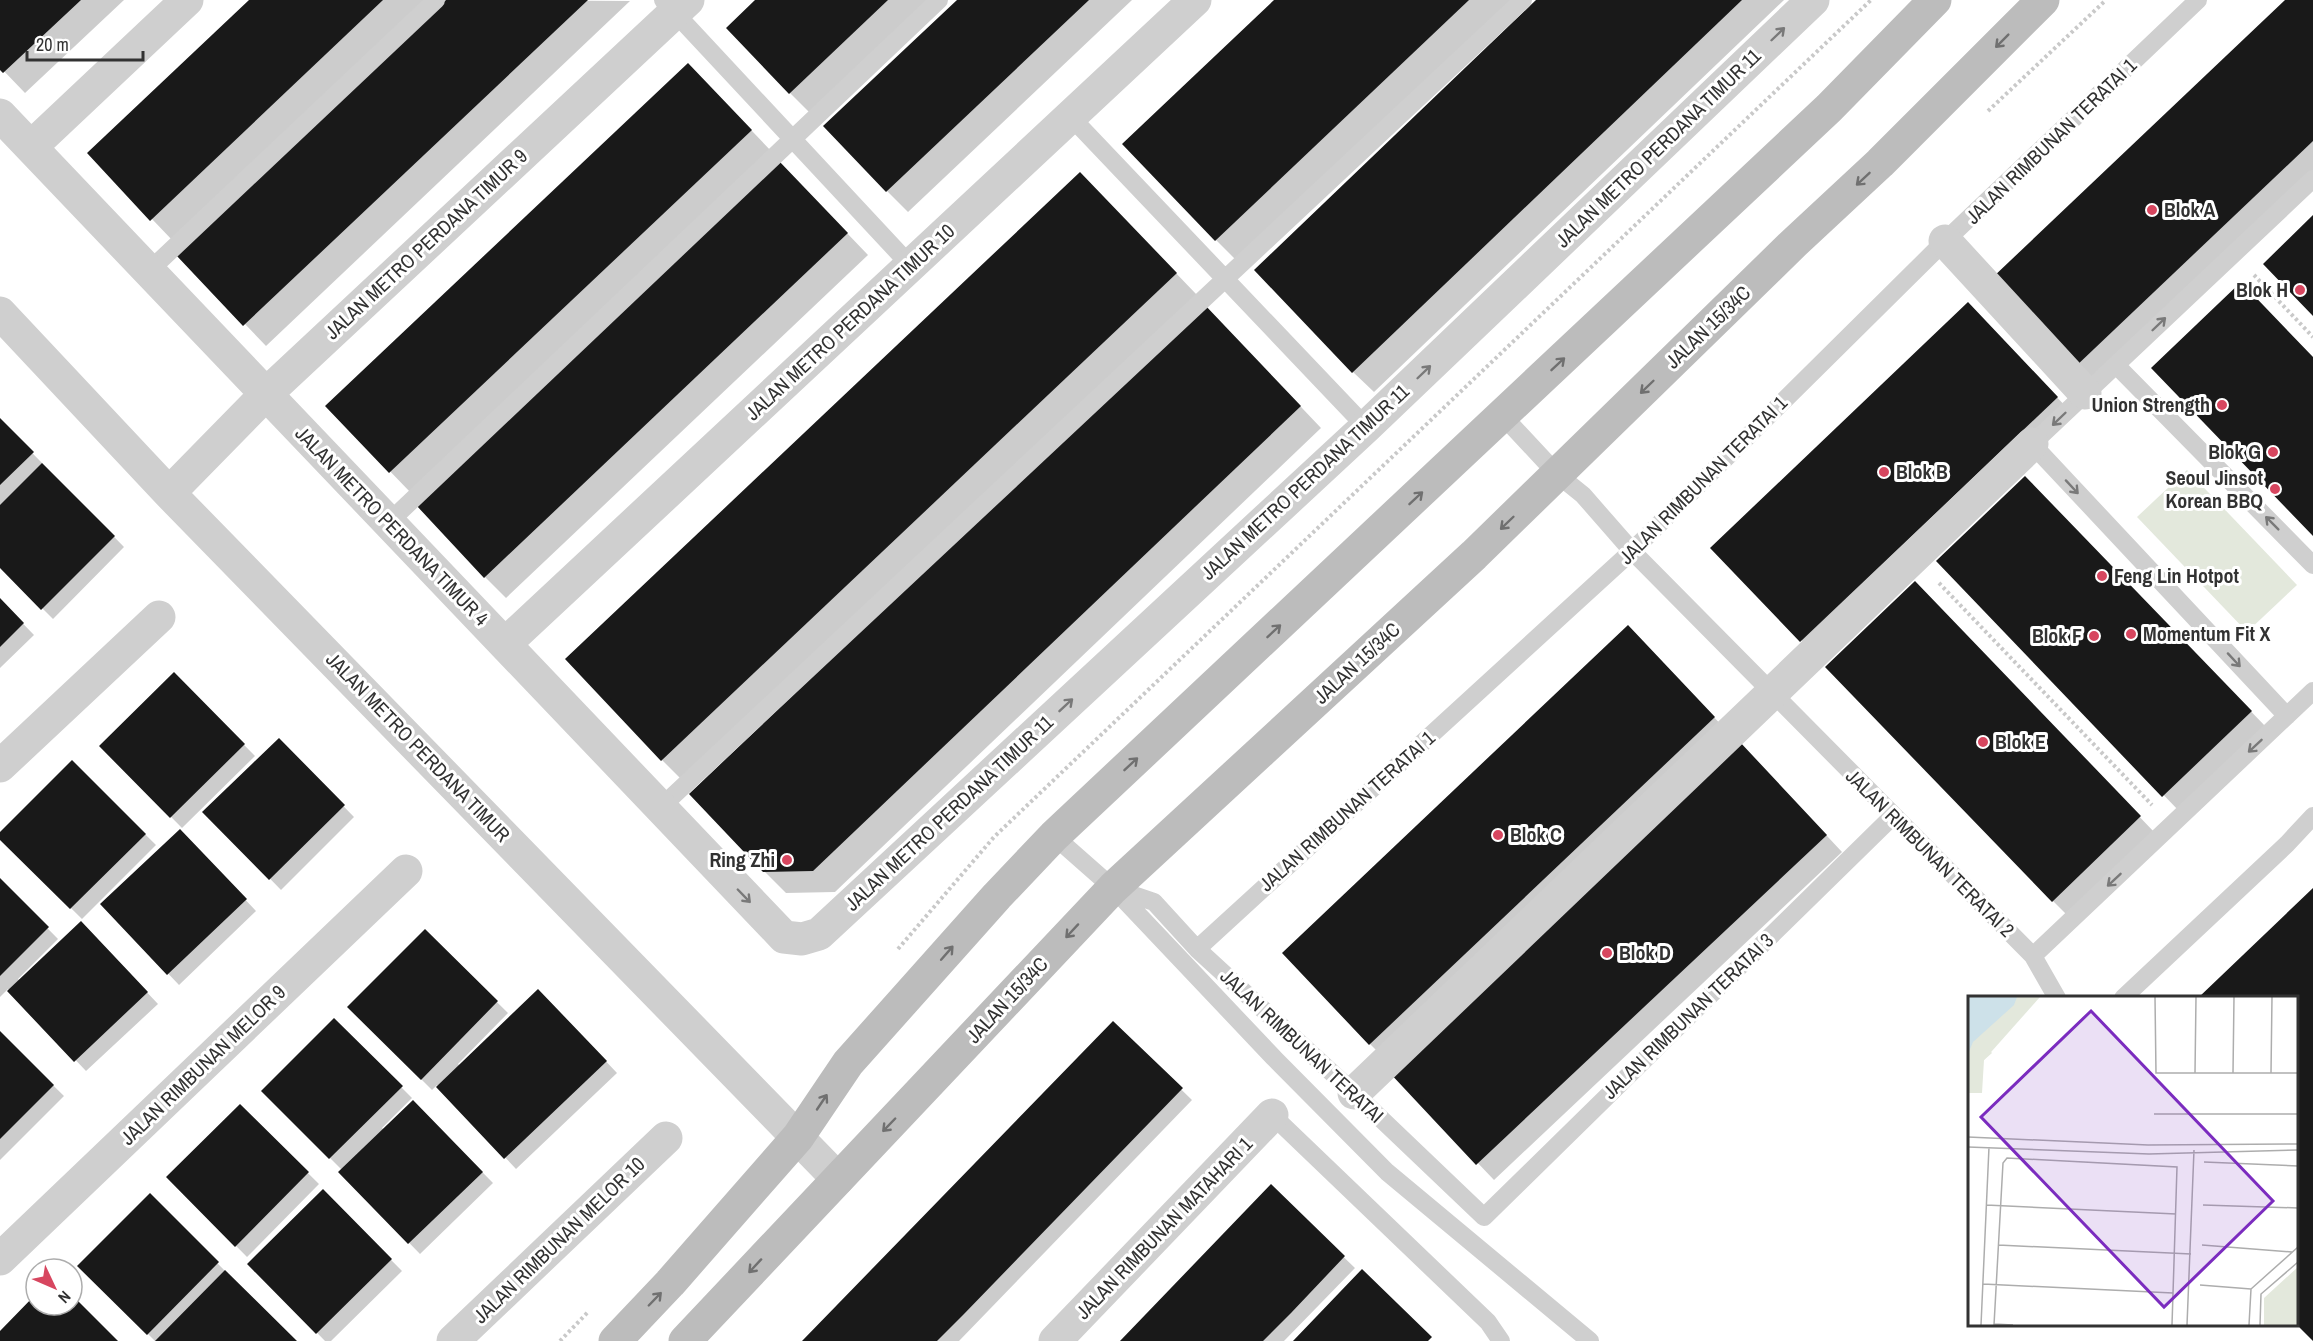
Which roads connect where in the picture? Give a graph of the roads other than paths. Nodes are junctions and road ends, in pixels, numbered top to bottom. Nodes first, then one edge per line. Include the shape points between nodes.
1 (187, 0) edge
2 (436, 0) edge
3 (939, 0) edge
4 (1195, 0) edge
5 (1523, 0) edge
6 (1813, 0) edge
7 (1935, 0) edge
8 (2043, 0) edge
9 (2198, 0) edge
10 (675, 4) edge
11 (0, 115) edge
12 (1070, 116) junction
13 (793, 139) junction
14 (31, 147) junction
15 (2313, 179) edge
16 (1945, 241) junction
17 (910, 266) junction
18 (149, 271) junction
19 (1225, 279) junction
20 (0, 313) edge
21 (2116, 364) junction
22 (2085, 393) junction
23 (266, 394) junction
24 (1503, 416) junction
25 (1366, 427) junction
26 (2032, 444) junction
27 (1557, 474) junction
28 (169, 493) junction
29 (389, 522) junction
30 (1632, 551) junction
31 (2313, 565) edge
32 (159, 617) dead end
33 (505, 644) junction
34 (2313, 691) edge
35 (1773, 693) junction
36 (2287, 716) junction
37 (0, 766) edge
38 (660, 808) junction
39 (1893, 816) junction
40 (2313, 816) edge
41 (1054, 836) junction
42 (406, 871) dead end
43 (1113, 888) junction
44 (784, 937) joint
45 (1197, 949) junction
46 (2033, 956) junction
47 (2056, 996) edge
48 (2125, 996) edge
49 (1354, 1093) junction
50 (1272, 1115) joint
51 (798, 1137) junction
52 (666, 1138) dead end
53 (838, 1179) junction
54 (1484, 1216) joint
55 (0, 1259) edge
56 (453, 1341) edge
57 (615, 1341) edge
58 (685, 1341) edge
59 (1055, 1341) edge
60 (1501, 1341) edge
61 (1590, 1341) edge

1 - 14 street
2 - 18 lane
3 - 13 lane
4 - 12 street, JALAN METRO PERDANA TIMUR 10
5 - 19 lane
25 -> 6 street, JALAN METRO PERDANA TIMUR 11
24 -> 7 street via 1829,108
8 -> 27 street, JALAN 15/34C
9 - 16 lane, JALAN RIMBUNAN TERATAI 1
10 - 13 lane
10 - 23 street, JALAN METRO PERDANA TIMUR 9
11 - 14 street, JALAN METRO PERDANA TIMUR 4
12 - 17 street, JALAN METRO PERDANA TIMUR 10
12 - 19 lane
13 - 17 lane
13 - 29 lane
14 - 18 street, JALAN METRO PERDANA TIMUR 4
21 -> 15 lane
16 - 22 street
16 - 30 lane, JALAN RIMBUNAN TERATAI 1
17 - 33 street, JALAN METRO PERDANA TIMUR 10
18 - 23 street, JALAN METRO PERDANA TIMUR 4
19 - 25 lane
19 - 38 lane
20 - 28 street, JALAN METRO PERDANA TIMUR
21 - 22 lane
31 -> 21 lane
22 -> 26 lane
23 - 28 street, JALAN METRO PERDANA TIMUR 9
23 - 29 street, JALAN METRO PERDANA TIMUR 4
24 - 27 lane, JALAN RIMBUNAN TERATAI 2
41 -> 24 street
44 -> 25 street, JALAN METRO PERDANA TIMUR 11 via 802,939 819,934
26 - 35 street
26 -> 36 lane
27 - 30 lane, JALAN RIMBUNAN TERATAI 2 via 1583,495
27 -> 43 street, JALAN 15/34C
28 - 51 street, JALAN METRO PERDANA TIMUR
29 - 33 street, JALAN METRO PERDANA TIMUR 4
30 - 35 lane, JALAN RIMBUNAN TERATAI 2
30 - 45 lane, JALAN RIMBUNAN TERATAI 1
32 - 37 street
33 - 38 street, JALAN METRO PERDANA TIMUR 4
34 - 36 lane
35 - 39 lane, JALAN RIMBUNAN TERATAI 2
35 - 49 street
36 -> 46 lane
38 -> 44 street, JALAN METRO PERDANA TIMUR 4
39 - 46 lane, JALAN RIMBUNAN TERATAI 2
39 - 54 lane, JALAN RIMBUNAN TERATAI 3
40 - 48 lane
41 - 43 lane
51 -> 41 street via 848,1063
42 - 55 street, JALAN RIMBUNAN MELOR 9
43 - 45 lane, JALAN RIMBUNAN TERATAI via 1154,902
43 -> 53 street, JALAN 15/34C
43 - 61 lane via 1387,1172
45 - 49 lane, JALAN RIMBUNAN TERATAI
46 - 47 lane, JALAN RIMBUNAN TERATAI 2
49 - 54 lane, JALAN RIMBUNAN TERATAI
50 - 59 street, JALAN RIMBUNAN MATAHARI 1
50 - 60 lane via 1488,1322
51 - 53 street, JALAN METRO PERDANA TIMUR
57 -> 51 street
52 - 56 street, JALAN RIMBUNAN MELOR 10
53 -> 58 street, JALAN 15/34C

